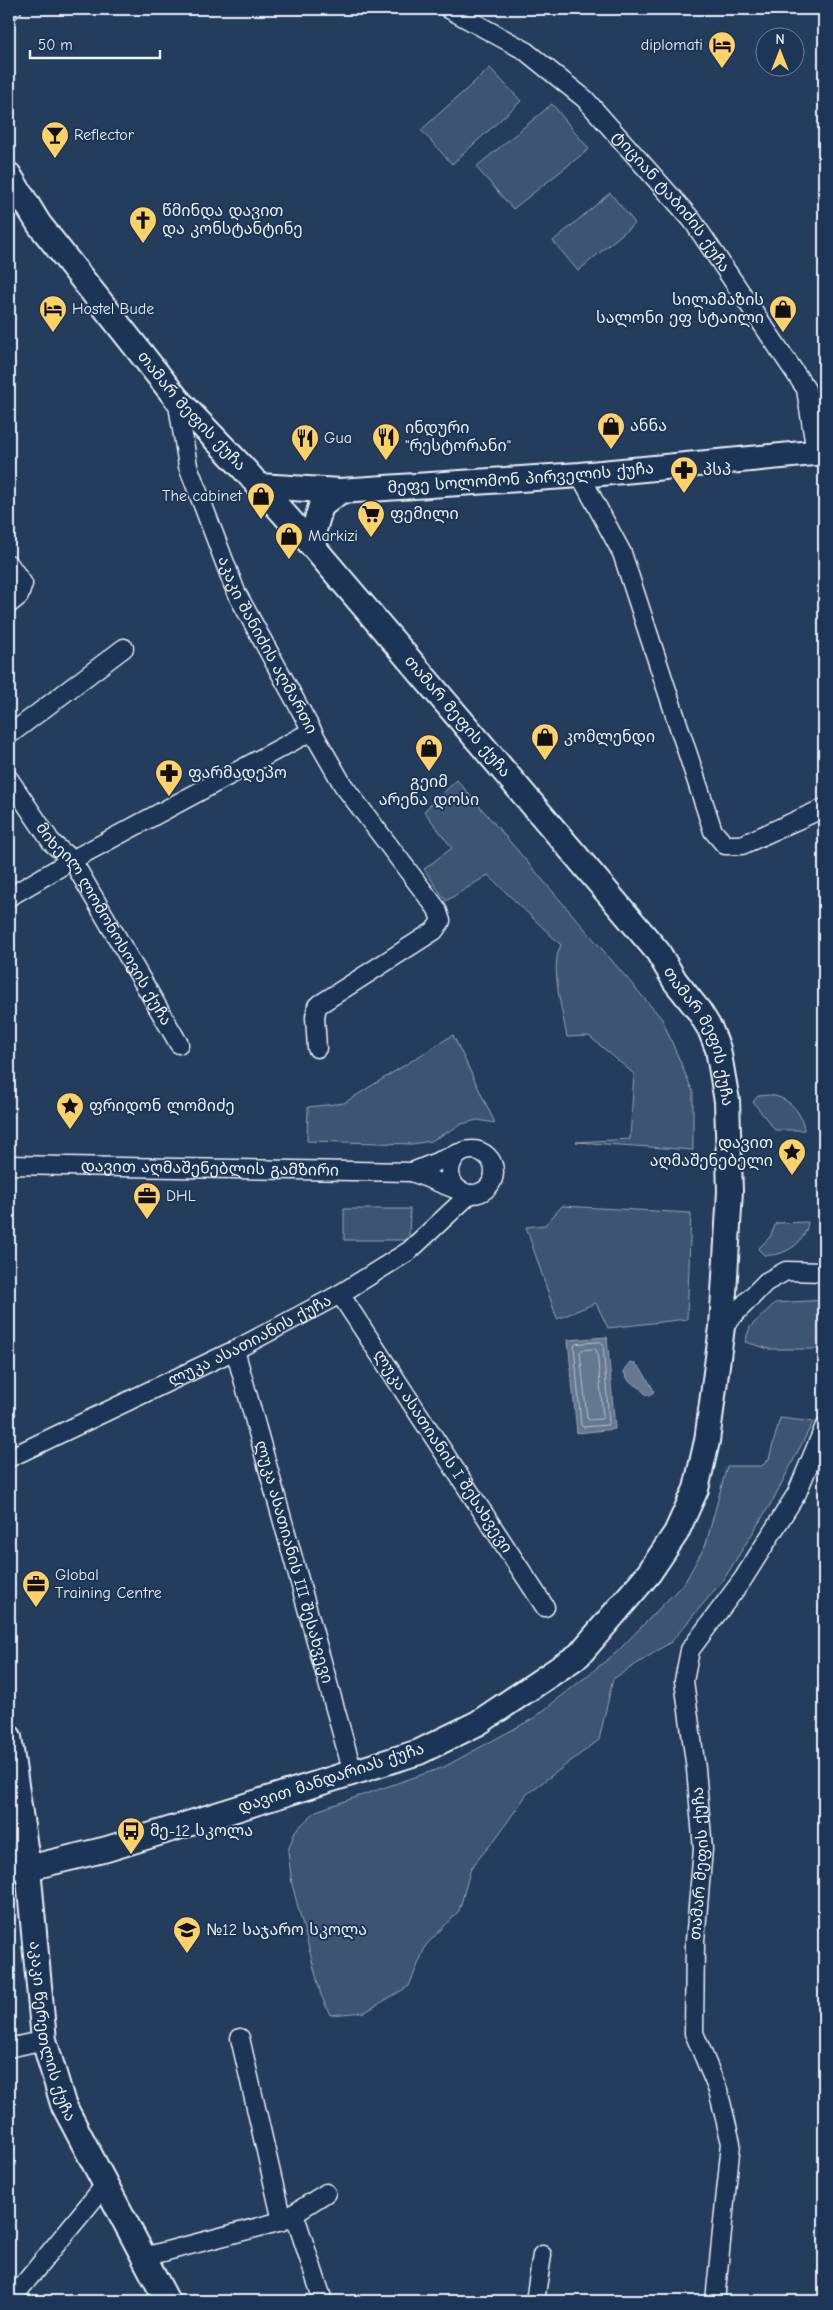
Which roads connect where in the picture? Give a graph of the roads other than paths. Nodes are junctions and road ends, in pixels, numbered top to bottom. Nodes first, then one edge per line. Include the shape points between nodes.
1 (449, 9) edge
2 (9, 175) edge
3 (177, 399) junction
4 (820, 453) edge
5 (580, 475) junction
6 (259, 486) junction
7 (340, 491) junction
8 (310, 543) junction
9 (9, 564) edge
10 (9, 604) edge
11 (124, 648) dead end
12 (312, 731) junction
13 (9, 736) edge
14 (9, 779) edge
15 (824, 808) edge
16 (72, 860) junction
17 (9, 898) edge
18 (179, 1044) dead end
19 (317, 1048) dead end
20 (459, 1153) junction
21 (9, 1165) edge
22 (412, 1172) junction
23 (466, 1193) junction
24 (824, 1272) edge
25 (340, 1294) junction
26 (722, 1327) junction
27 (235, 1350) junction
28 (824, 1428) edge
29 (9, 1458) edge
30 (545, 1607) dead end
31 (9, 1737) edge
32 (353, 1773) junction
33 (18, 1869) edge
34 (240, 2038) dead end
35 (44, 2040) junction
36 (9, 2048) edge
37 (105, 2186) junction
38 (326, 2193) dead end
39 (288, 2217) junction
40 (542, 2255) dead end
41 (144, 2257) junction
42 (161, 2299) edge
43 (10, 2301) edge
44 (323, 2301) edge
45 (535, 2301) edge
46 (715, 2301) edge

1 - 4 street, ტიციან ტაბიძის ქუჩა via 524,50 585,99 692,220 806,389
2 - 3 main road, თამარ მეფის ქუჩა via 39,224
3 - 6 main road, თამარ მეფის ქუჩა
3 - 12 street, აკაკი შანიძის აღმართი via 188,466 236,592
4 - 5 main road, მეფე სოლომონ პირველის ქუჩა
5 - 7 main road, მეფე სოლომონ პირველის ქუჩა
5 - 15 street via 622,553 713,831 725,845 742,845
6 - 7 main road, მეფე სოლომონ პირველის ქუჩა
6 - 8 main road, თამარ მეფის ქუჩა
7 - 8 main road via 321,506
8 - 26 main road, თამარ მეფის ქუჩა via 658,952 710,1029 718,1049 727,1101 730,1158
9 - 10 street via 23,584 19,596
11 - 13 street
12 - 16 street, აკაკი შანიძის აღმართი
12 - 19 street via 343,785 437,909 441,921 434,931 317,1006 314,1017
14 - 16 street, მიხეილ ლომონოსოვის ქუჩა via 52,843
16 - 17 street, აკაკი შანიძის აღმართი
16 - 18 street, მიხეილ ლომონოსოვის ქუჩა
20 - 22 street, დავით აღმაშენებლის გამზირი
20 - 23 street via 453,1159 449,1174 451,1181
20 - 23 street, დავით აღმაშენებლის გამზირი via 474,1149 488,1157 494,1171 490,1185 478,1193
21 - 22 street, დავით აღმაშენებლის გამზირი
22 - 23 street, დავით აღმაშენებლის გამზირი
23 - 25 street, ლუკა ასათიანის ქუჩა via 409,1251
24 - 26 street via 786,1271 766,1282
25 - 27 street, ლუკა ასათიანის ქუჩა
25 - 30 street, ლუკა ასათიანის I შესახვევი
26 - 32 main road, დავით მანდარიას ქუჩა via 707,1441 696,1489 676,1533 649,1573 578,1654 478,1723 428,1748
27 - 29 street, ლუკა ასათიანის ქუჩა
27 - 32 street, ლუკა ასათიანის III შესახვევი
28 - 46 street, თამარ მეფის ქუჩა via 797,1493 743,1579 690,1650 684,1681 703,1850 695,1941 694,2033 718,2090 731,2143
31 - 33 main road, აკაკი წერეთლის ქუჩა
32 - 33 main road, დავით მანდარიას ქუჩა via 106,1849
33 - 35 main road, აკაკი წერეთლის ქუჩა
34 - 39 street
35 - 36 street
35 - 37 main road, აკაკი წერეთლის ქუჩა via 63,2104
37 - 41 main road, აკაკი წერეთლის ქუჩა
37 - 43 street
38 - 39 street
39 - 41 street
39 - 44 street
40 - 45 street
41 - 42 main road, აკაკი წერეთლის ქუჩა

